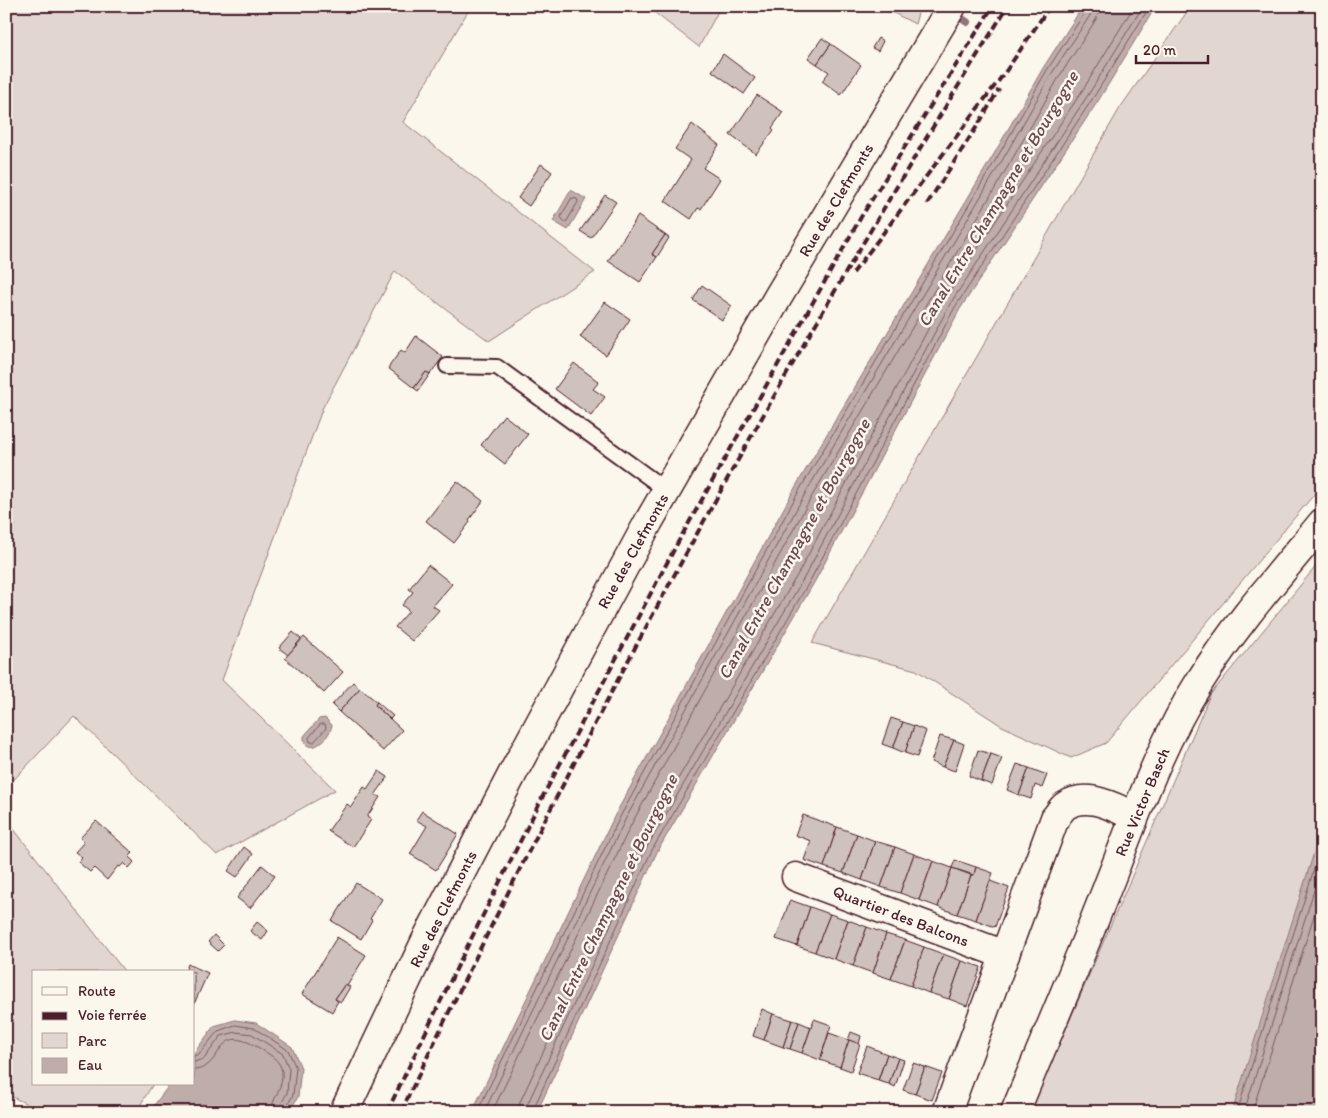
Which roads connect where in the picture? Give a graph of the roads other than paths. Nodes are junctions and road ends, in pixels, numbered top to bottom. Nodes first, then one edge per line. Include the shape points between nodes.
1 (952, 6) edge
2 (447, 366) dead end
3 (666, 490) junction
4 (1322, 522) edge
5 (1134, 816) junction
6 (796, 877) dead end
7 (1005, 955) junction
8 (344, 1112) edge
9 (947, 1112) edge
10 (1015, 1112) edge

1 - 3 street, Rue des Clefmonts
2 - 3 lane via 496,367
3 - 8 street, Rue des Clefmonts via 428,936
4 - 5 street, Rue Victor Basch via 1226,642 1200,682 1164,746
5 - 7 street via 1103,802 1083,799 1066,806 1055,818
5 - 10 street, Rue Victor Basch
6 - 7 street, Quartier des Balcons
7 - 9 street

